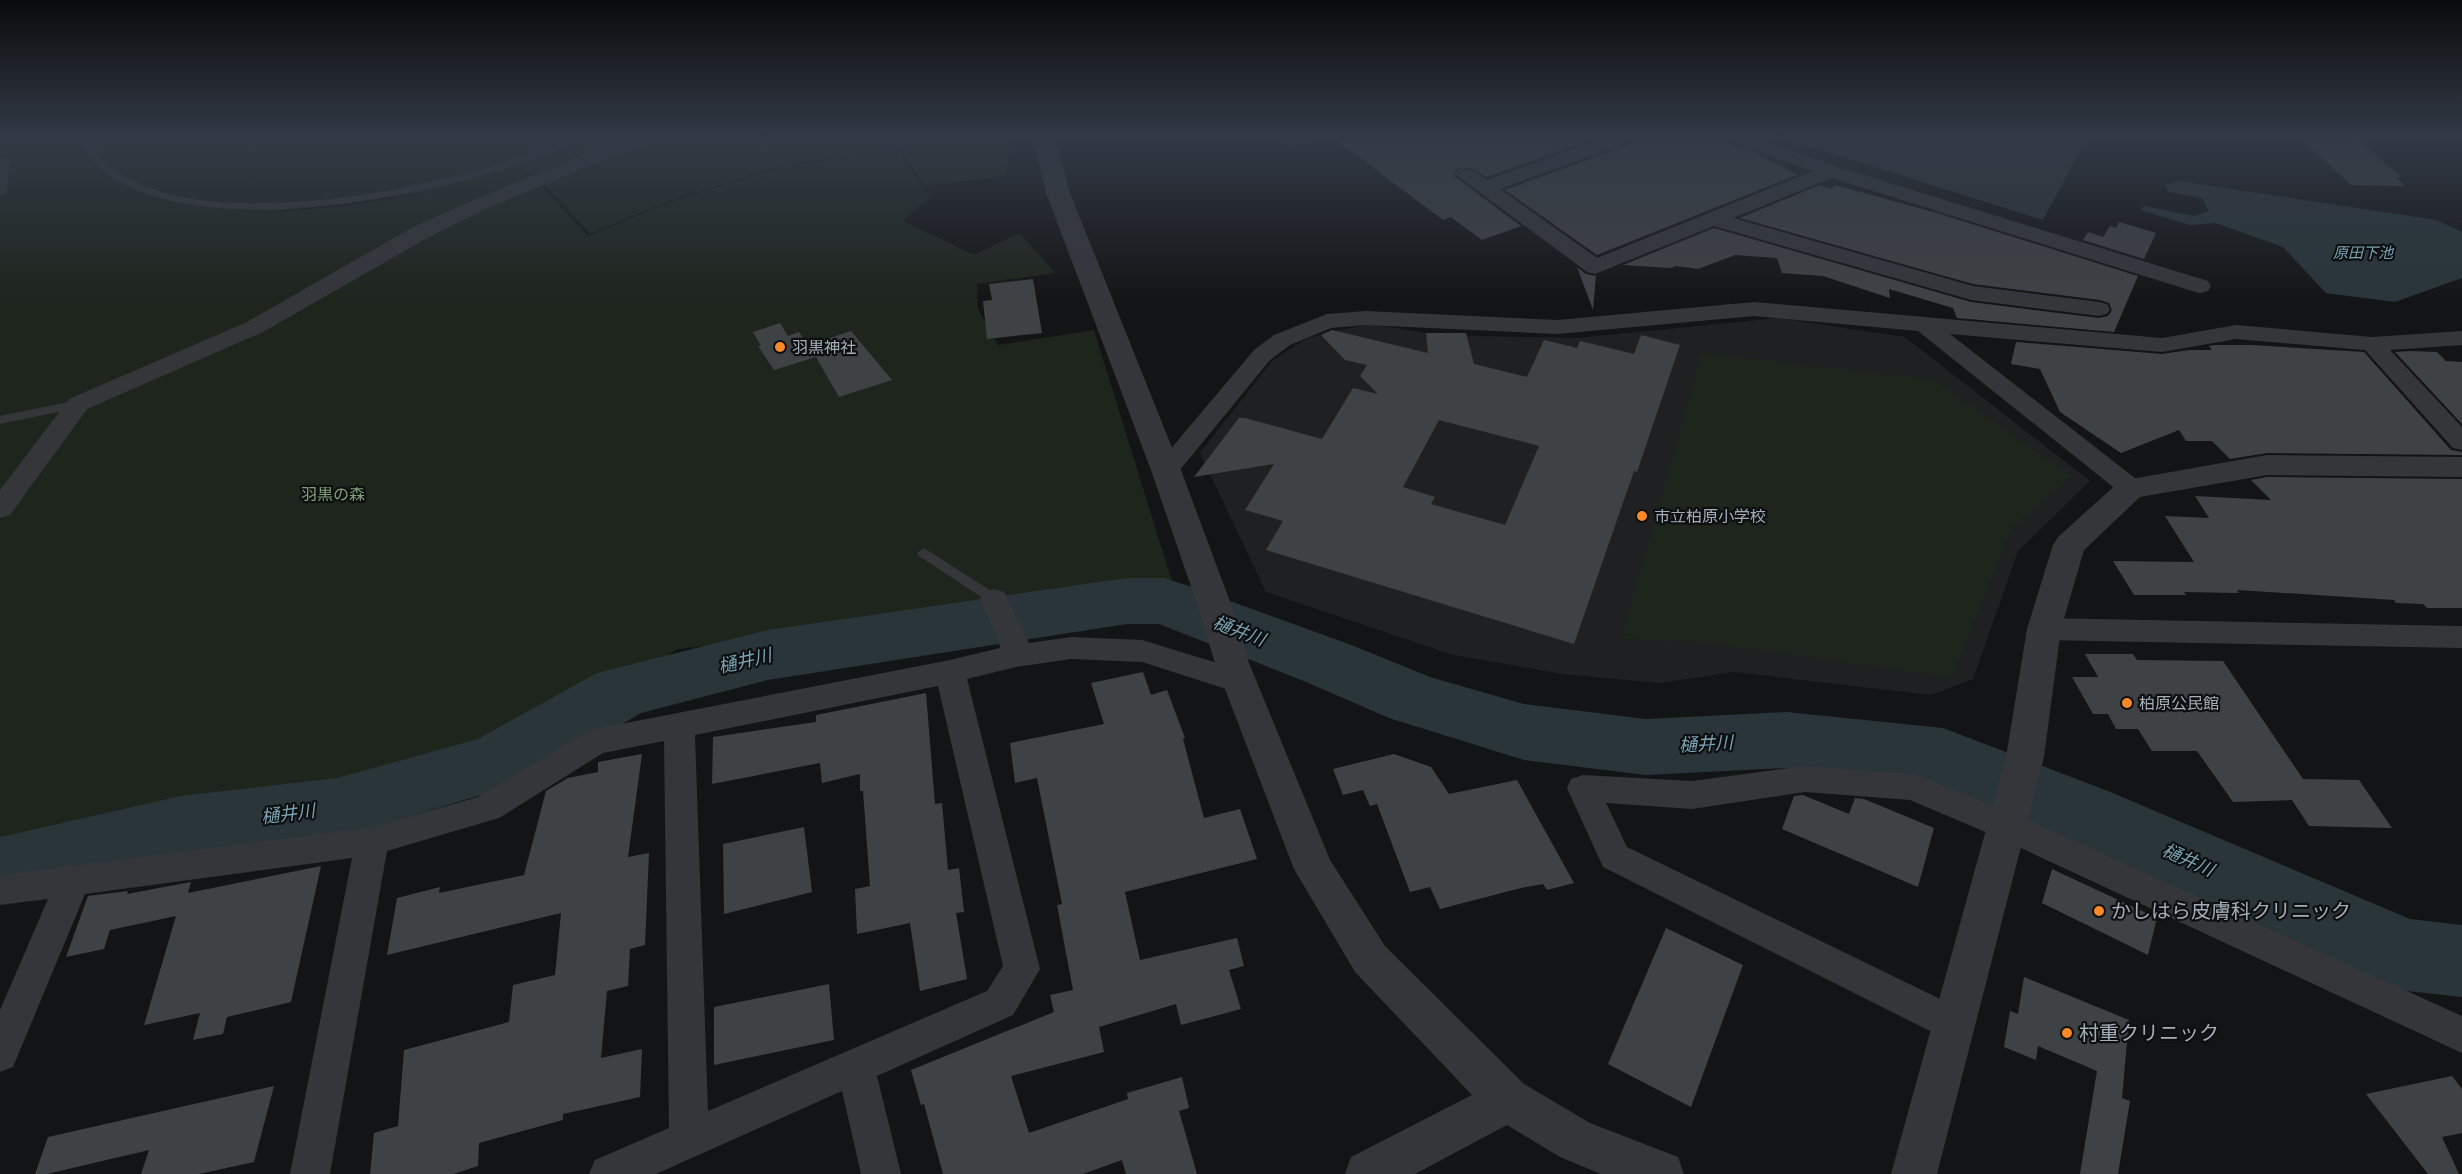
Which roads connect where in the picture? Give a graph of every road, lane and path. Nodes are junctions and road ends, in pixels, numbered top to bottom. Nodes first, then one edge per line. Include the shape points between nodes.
1 (1, 192) edge
2 (148, 192) edge
3 (395, 192) edge
4 (510, 192) edge
5 (1058, 192) edge
6 (1489, 192) edge
7 (1780, 192) edge
8 (1898, 192) edge
9 (0, 204) edge
10 (1713, 219) junction
11 (2200, 286) dead end
12 (2099, 309) dead end
13 (1924, 325) junction
14 (2462, 338) edge
15 (2372, 344) junction
16 (78, 404) junction
17 (0, 420) edge
18 (2462, 442) edge
19 (2462, 467) edge
20 (1166, 470) junction
21 (2132, 488) junction
22 (0, 509) edge
23 (924, 552) dead end
24 (994, 599) joint
25 (2044, 628) junction
26 (2462, 637) edge
27 (1015, 649) junction
28 (950, 672) junction
29 (1237, 673) junction
30 (679, 724) junction
31 (2009, 819) junction
32 (372, 841) junction
33 (73, 881) junction
34 (0, 890) edge
35 (1954, 1025) junction
36 (2462, 1035) edge
37 (0, 1054) edge
38 (855, 1066) junction
39 (1508, 1100) junction
40 (689, 1139) junction
41 (310, 1174) edge
42 (609, 1174) edge
43 (881, 1174) edge
44 (1368, 1174) edge
45 (1661, 1174) edge
46 (1914, 1174) edge

1 - 9 lane
2 - 3 lane via 177,200 270,206 321,204
4 - 16 street via 421,232 255,327
5 - 20 street
6 - 10 street via 1595,267
7 - 10 street
8 - 11 street
10 - 12 street via 1971,293
13 - 15 street via 2162,345 2236,332
13 - 20 street via 1754,309 1557,327 1407,318 1327,321 1282,340 1262,355
13 - 21 street
14 - 15 street
15 - 18 street
16 - 17 lane
16 - 22 street
19 - 21 street via 2267,465
20 - 29 street
21 - 25 street via 2069,545
23 - 24 lane
24 - 27 street
25 - 26 street
25 - 31 street via 2025,757
27 - 28 street
27 - 29 street via 1142,651
28 - 30 street
28 - 38 street via 1022,969 1000,1003
29 - 39 street via 1314,869 1370,959
30 - 32 street via 595,742 487,808
30 - 40 street
31 - 35 street
31 - 35 street via 1913,788 1805,779 1692,795 1583,788 1615,857
31 - 36 street
32 - 33 street
32 - 41 street
33 - 34 street
33 - 37 street
35 - 46 street
38 - 40 street
38 - 43 street
39 - 44 street
39 - 45 street via 1576,1141
40 - 42 street

